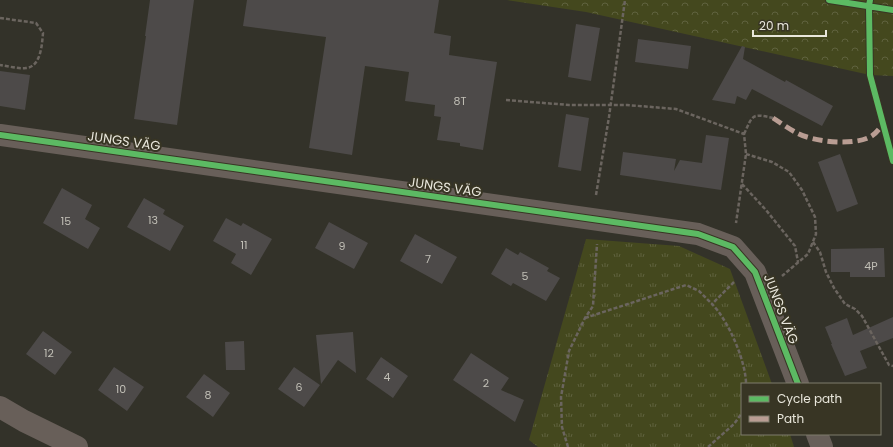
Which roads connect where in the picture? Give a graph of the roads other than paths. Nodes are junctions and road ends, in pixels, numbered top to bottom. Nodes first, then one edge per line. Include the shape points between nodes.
1 (0, 135) edge
2 (798, 383) edge
3 (0, 407) edge
4 (817, 435) edge
5 (77, 447) edge
6 (822, 447) edge

1 - 2 street, JUNGS VÄG via 698,234 734,247 755,272
3 - 5 street
4 - 6 street

